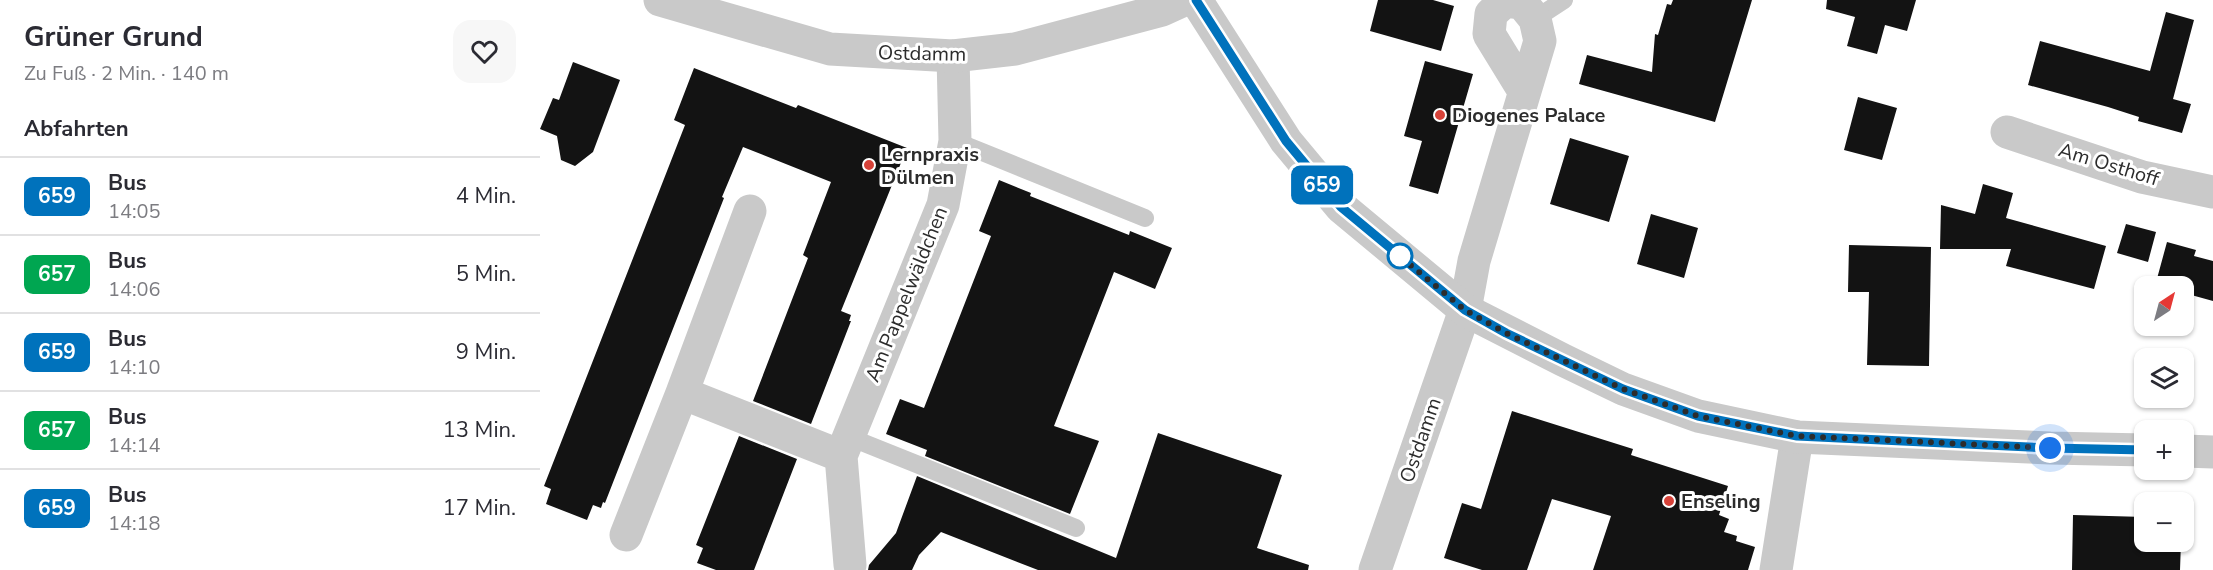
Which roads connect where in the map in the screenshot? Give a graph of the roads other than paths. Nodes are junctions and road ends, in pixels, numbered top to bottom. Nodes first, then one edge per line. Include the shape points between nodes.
1 (660, 0) edge
2 (1184, 0) edge
3 (1196, 0) edge
4 (1505, 0) edge
5 (1564, 0) edge
6 (1535, 19) junction
7 (953, 56) junction
8 (1524, 91) junction
9 (2007, 132) dead end
10 (955, 141) junction
11 (2213, 192) edge
12 (750, 211) dead end
13 (1145, 218) dead end
14 (1465, 310) junction
15 (682, 393) junction
16 (1797, 436) junction
17 (845, 447) junction
18 (2134, 450) edge
19 (2194, 451) edge
20 (2213, 452) edge
21 (1076, 528) dead end
22 (626, 535) dead end
23 (850, 565) dead end
24 (1375, 570) edge
25 (1776, 570) edge

1 - 7 street, Ostdamm via 830,49
2 - 7 street, Ostdamm via 1162,10 1016,50
3 - 14 street via 1286,141 1341,207
4 - 6 street via 1522,3
4 - 8 street via 1491,14 1489,34
5 - 6 lane
6 - 8 street, Ostdamm via 1540,41
7 - 10 street, Am Pappelwäldchen
8 - 14 street, Ostdamm via 1474,261
9 - 11 street, Am Osthoff via 2142,177
10 - 13 lane
10 - 17 street, Am Pappelwäldchen via 943,205
12 - 15 street
14 - 16 street via 1623,389 1698,416
14 - 24 street, Ostdamm
15 - 17 street
15 - 22 street
16 - 18 street
16 - 25 street
17 - 21 lane
17 - 23 street, Am Pappelwäldchen
19 - 20 street

